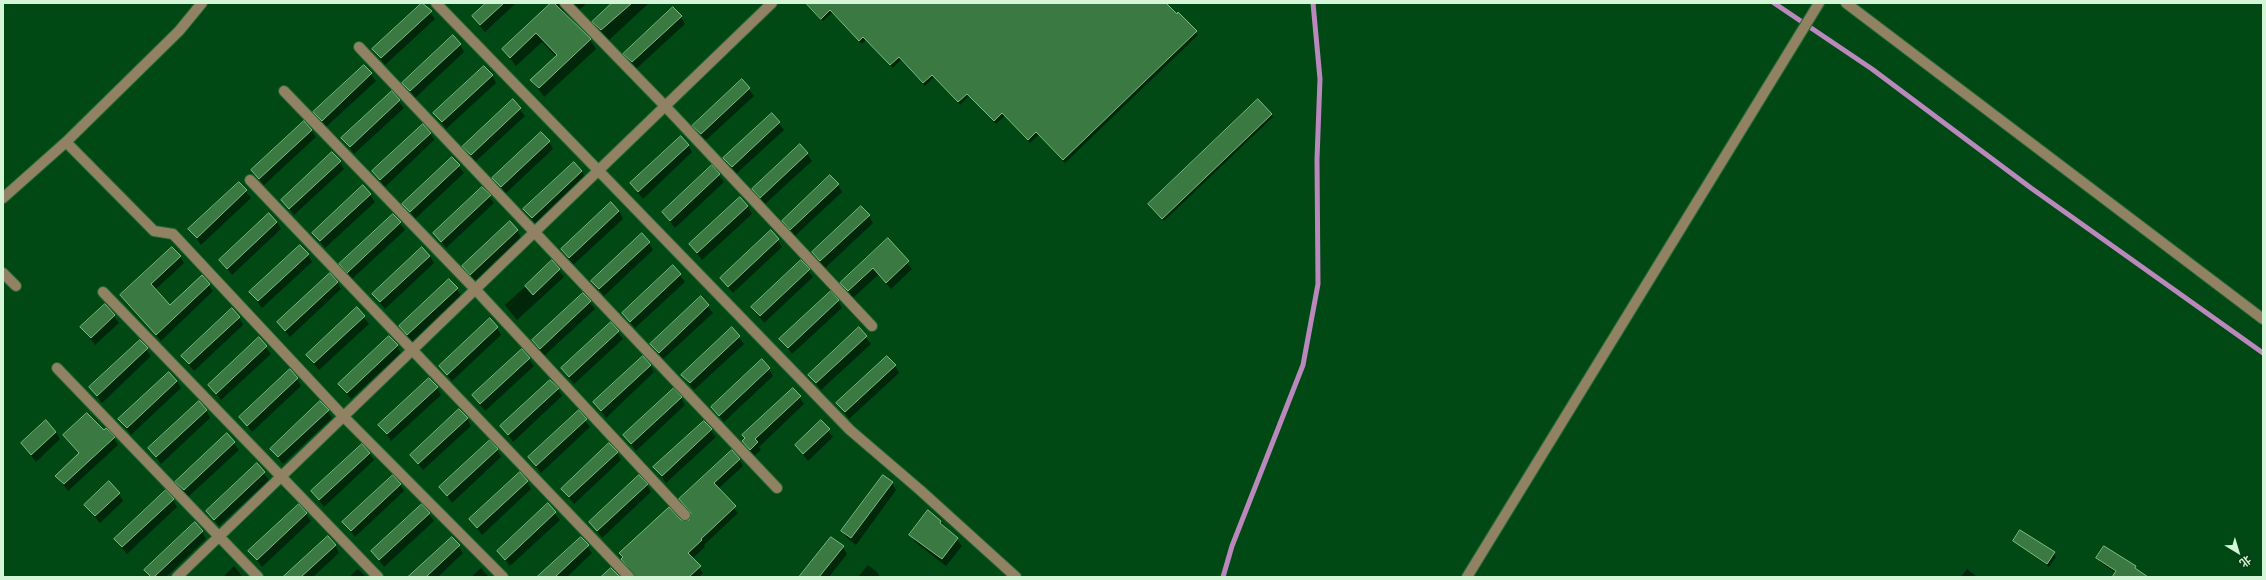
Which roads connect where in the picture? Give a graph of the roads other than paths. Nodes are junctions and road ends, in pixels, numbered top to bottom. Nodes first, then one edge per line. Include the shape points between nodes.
1 (202, 3) edge
2 (436, 3) edge
3 (565, 3) edge
4 (772, 3) edge
5 (1819, 3) edge
6 (1846, 3) edge
7 (359, 47) dead end
8 (284, 92) dead end
9 (665, 106) junction
10 (66, 142) junction
11 (597, 171) junction
12 (250, 180) dead end
13 (3, 198) edge
14 (533, 233) junction
15 (3, 273) edge
16 (16, 286) dead end
17 (475, 289) junction
18 (103, 292) dead end
19 (2263, 319) edge
20 (872, 326) dead end
21 (411, 350) junction
22 (57, 368) dead end
23 (343, 416) junction
24 (282, 475) junction
25 (777, 488) dead end
26 (685, 515) dead end
27 (219, 536) junction
28 (177, 577) edge
29 (258, 577) edge
30 (378, 577) edge
31 (503, 577) edge
32 (629, 577) edge
33 (1016, 577) edge
34 (1467, 577) edge

1 - 10 street via 179,31
2 - 11 street
3 - 9 street
4 - 9 street
5 - 34 street
6 - 19 street
7 - 14 street
8 - 17 street
9 - 11 street
9 - 20 street
10 - 13 street
10 - 23 street via 154,231 174,234
11 - 14 street
11 - 33 street via 704,277 778,358 850,430
12 - 21 street
14 - 17 street
14 - 25 street
15 - 16 street
17 - 21 street
17 - 26 street
18 - 24 street
21 - 23 street
21 - 32 street
22 - 27 street
23 - 24 street
23 - 31 street
24 - 27 street
24 - 30 street
27 - 28 street
27 - 29 street

